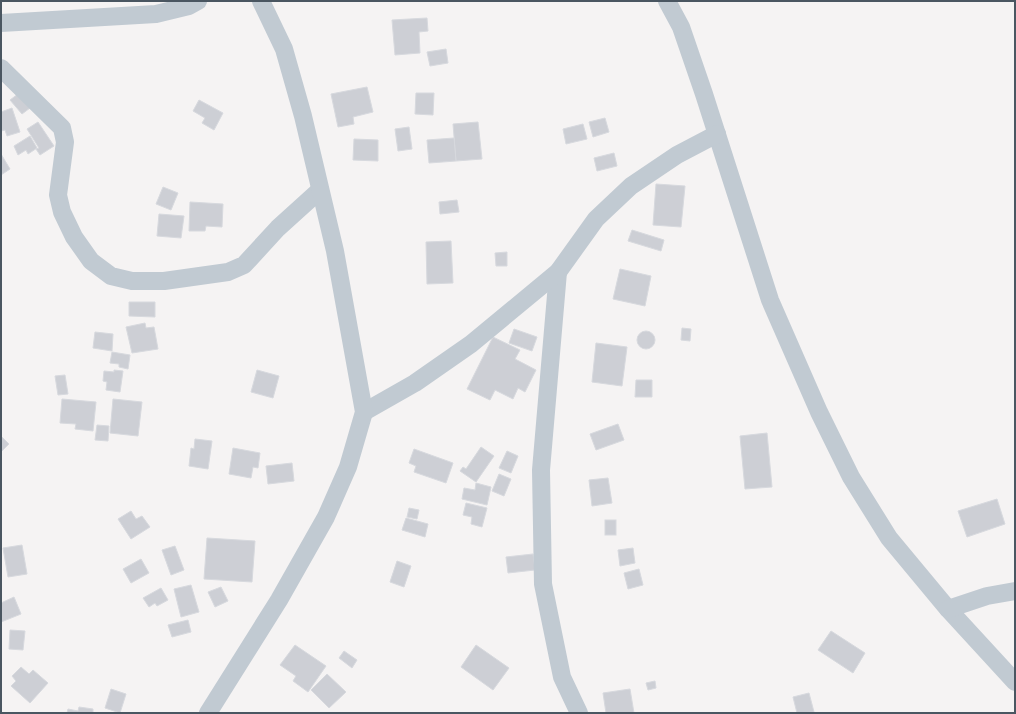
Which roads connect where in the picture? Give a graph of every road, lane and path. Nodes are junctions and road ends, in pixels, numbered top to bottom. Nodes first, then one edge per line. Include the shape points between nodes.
1 (198, 1) edge
2 (261, 1) edge
3 (668, 1) edge
4 (1, 23) edge
5 (1, 68) edge
6 (717, 134) junction
7 (320, 190) junction
8 (558, 272) junction
9 (364, 412) junction
10 (1015, 591) edge
11 (948, 609) junction
12 (1015, 682) edge
13 (208, 713) edge
14 (579, 713) edge

1 - 4 street via 189,6 156,14
2 - 7 street via 284,49
3 - 6 street via 681,27
5 - 7 street via 62,128 64,142 58,195 62,212 74,237 91,261 111,276 132,281 164,281 228,272 244,265 278,228
6 - 8 street via 677,155 631,186 596,219
6 - 11 street via 770,300 838,451 889,538
7 - 9 street via 335,251
8 - 9 street via 471,344 415,383
8 - 14 street via 541,470 543,584 562,677
9 - 13 street via 348,467 326,517 280,600
10 - 11 street via 987,596
11 - 12 street

